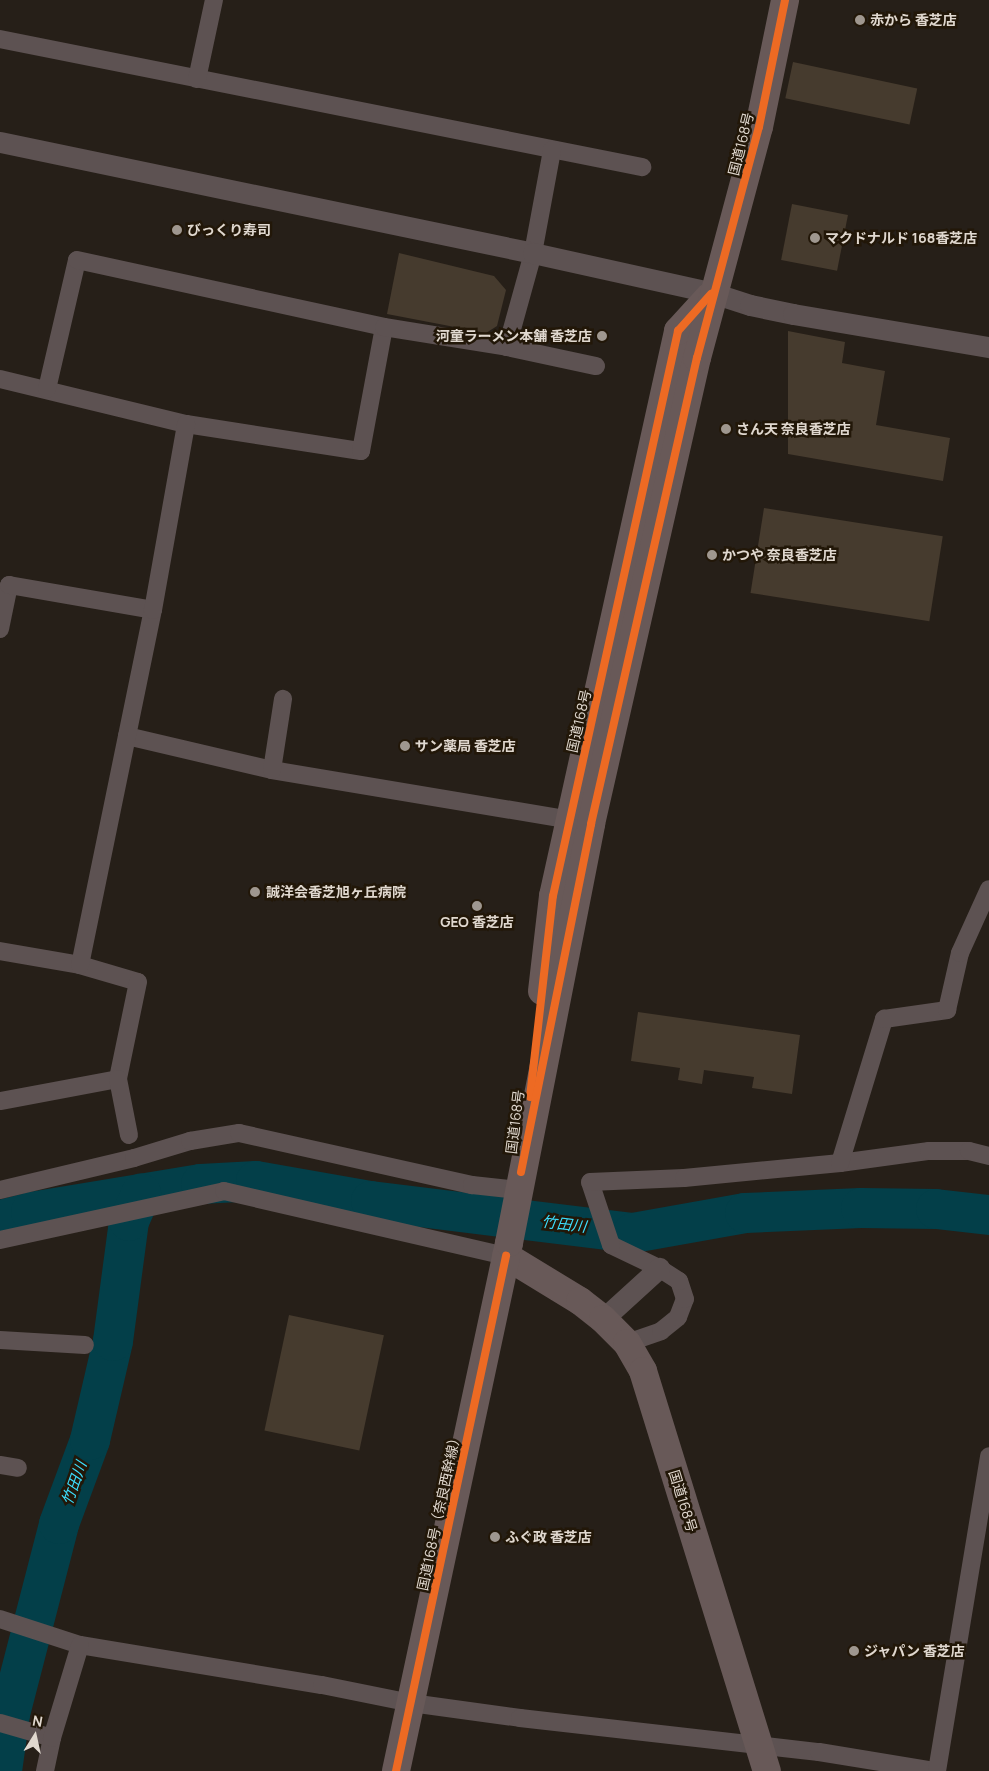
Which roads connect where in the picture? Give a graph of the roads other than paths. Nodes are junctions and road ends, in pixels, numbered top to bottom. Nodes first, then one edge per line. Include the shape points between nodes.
1 (214, 0) edge
2 (786, 0) edge
3 (0, 39) edge
4 (197, 79) junction
5 (0, 142) edge
6 (552, 150) junction
7 (642, 167) dead end
8 (532, 253) junction
9 (713, 293) junction
10 (384, 327) junction
11 (989, 347) edge
12 (507, 348) junction
13 (596, 366) dead end
14 (0, 379) edge
15 (47, 389) junction
16 (186, 424) junction
17 (4, 584) edge
18 (153, 610) junction
19 (0, 629) edge
20 (283, 699) dead end
21 (127, 736) junction
22 (272, 770) junction
23 (580, 822) junction
24 (989, 889) edge
25 (0, 951) edge
26 (80, 966) junction
27 (118, 1079) junction
28 (0, 1101) edge
29 (129, 1136) dead end
30 (989, 1156) edge
31 (840, 1163) junction
32 (520, 1181) junction
33 (0, 1190) edge
34 (0, 1240) edge
35 (508, 1250) junction
36 (659, 1268) junction
37 (603, 1319) junction
38 (0, 1340) edge
39 (627, 1343) junction
40 (84, 1345) dead end
41 (989, 1456) edge
42 (0, 1465) edge
43 (18, 1468) dead end
44 (0, 1619) edge
45 (80, 1646) junction
46 (411, 1703) junction
47 (0, 1723) edge
48 (52, 1738) junction
49 (763, 1759) edge
50 (45, 1771) edge
51 (396, 1771) edge
52 (936, 1771) edge

1 - 4 street
2 - 9 highway, 国道168号 via 759,127
3 - 4 street
4 - 6 street
5 - 8 street
6 - 7 street
6 - 8 street
8 - 9 street
8 - 12 street
9 - 11 street via 793,314
9 - 23 highway, 国道168号 via 678,331
10 - 12 street
10 - 15 street via 77,260
10 - 16 street via 362,451
12 - 13 street
14 - 15 street
15 - 16 street
16 - 18 street
17 - 18 street
17 - 19 street
18 - 21 street
20 - 22 street
21 - 22 street
21 - 26 street
22 - 23 street
23 - 32 highway, 国道168号 via 553,896
24 - 31 street via 960,954 947,1010 884,1019
25 - 26 street
26 - 27 street via 138,982
27 - 28 street
27 - 29 street
30 - 31 street via 969,1150
31 - 36 street via 684,1178 590,1182 611,1245
32 - 33 street via 472,1185 239,1133 190,1141
32 - 35 highway, 国道168号
34 - 35 street via 224,1192
35 - 37 highway, 国道168号
35 - 46 highway, 国道168号（奈良西幹線）
36 - 37 street
36 - 39 street via 679,1281 685,1299 678,1317 662,1331
37 - 39 highway, 国道168号
38 - 40 street
39 - 49 highway, 国道168号 via 643,1371
41 - 52 street
42 - 43 street
44 - 45 street
45 - 46 street
45 - 48 street
46 - 49 street
46 - 51 highway, 国道168号（奈良西幹線）
47 - 48 street
48 - 50 street
49 - 52 street via 819,1752

